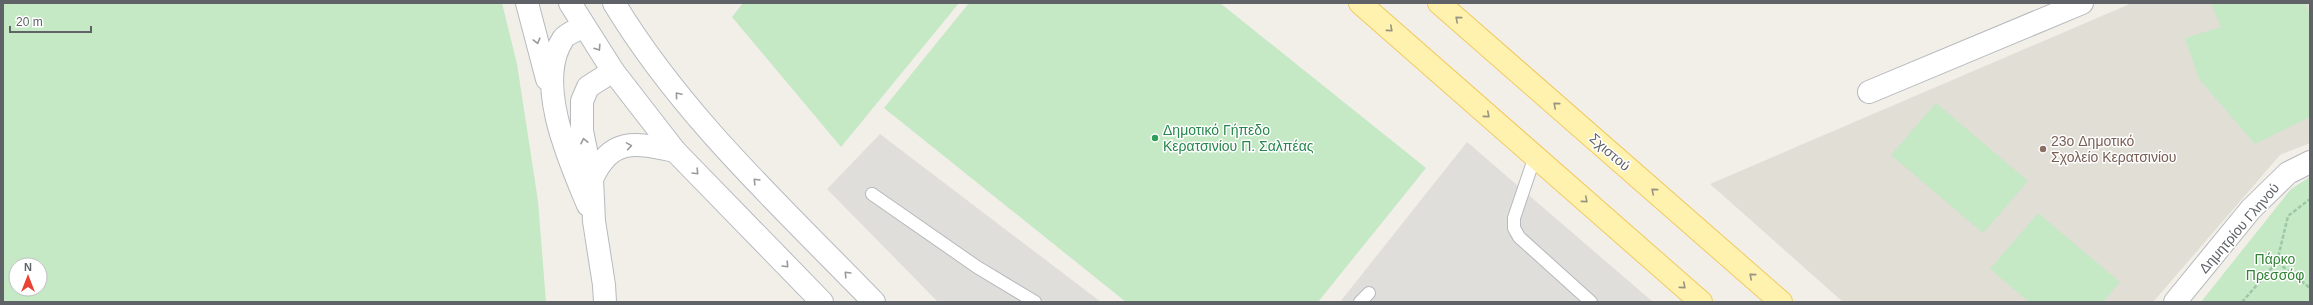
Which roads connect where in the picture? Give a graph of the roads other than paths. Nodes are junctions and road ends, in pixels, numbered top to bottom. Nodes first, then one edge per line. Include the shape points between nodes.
1 (527, 3) edge
2 (570, 3) edge
3 (614, 3) edge
4 (1360, 3) edge
5 (1439, 3) edge
6 (2082, 3) edge
7 (584, 26) junction
8 (613, 71) junction
9 (1869, 92) dead end
10 (555, 114) junction
11 (675, 151) junction
12 (1535, 156) junction
13 (2310, 162) edge
14 (592, 179) junction
15 (872, 194) dead end
16 (594, 221) junction
17 (1369, 293) dead end
18 (605, 302) edge
19 (822, 302) edge
20 (874, 302) edge
21 (1035, 302) edge
22 (1360, 302) edge
23 (1590, 302) edge
24 (1701, 302) edge
25 (1781, 302) edge
26 (2175, 302) edge

1 -> 10 main road
2 - 7 main road
20 -> 3 main road via 703,125 671,88
4 -> 12 main road
25 -> 5 main road, Σχιστού
6 - 9 main road
7 -> 8 main road
7 - 10 main road via 564,38 555,54
8 - 11 main road
14 -> 8 main road via 582,131 582,101 588,87
10 - 16 main road via 571,166
14 -> 11 main road via 609,152 625,146 642,144
11 -> 19 main road
12 - 23 lane via 1514,218 1514,228 1520,237
12 -> 24 main road
13 - 26 main road, Δημητρίου Γληνού via 2288,173 2251,209
14 - 16 main road
15 - 21 lane via 977,267
16 - 18 main road
17 - 22 lane

